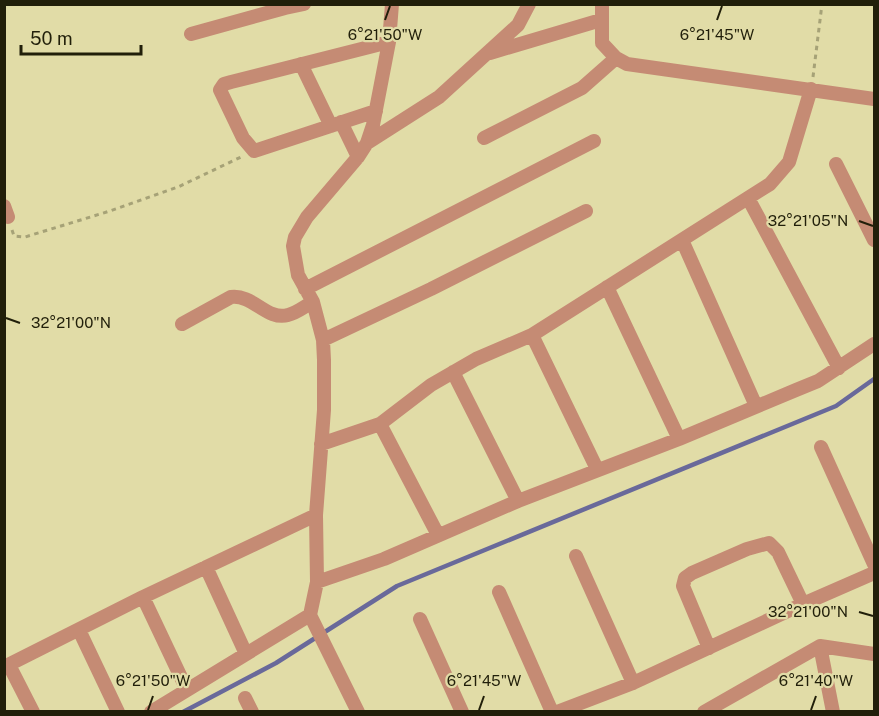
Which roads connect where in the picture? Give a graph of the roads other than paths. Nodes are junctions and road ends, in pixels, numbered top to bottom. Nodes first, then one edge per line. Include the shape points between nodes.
1 (304, 4) edge
2 (392, 4) edge
3 (529, 4) edge
4 (602, 4) edge
5 (601, 20) junction
6 (191, 34) dead end
7 (389, 42) junction
8 (485, 55) junction
9 (616, 58) junction
10 (301, 64) junction
11 (811, 88) junction
12 (874, 99) edge
13 (376, 111) junction
14 (336, 124) junction
15 (484, 138) dead end
16 (594, 141) dead end
17 (367, 143) junction
18 (358, 157) junction
19 (836, 164) dead end
20 (748, 198) junction
21 (586, 211) dead end
22 (682, 240) junction
23 (874, 240) edge
24 (607, 287) junction
25 (305, 289) junction
26 (313, 302) junction
27 (182, 324) dead end
28 (532, 335) junction
29 (323, 340) junction
30 (874, 344) edge
31 (838, 368) junction
32 (453, 372) junction
33 (756, 406) junction
34 (380, 424) junction
35 (679, 439) junction
36 (321, 444) junction
37 (821, 447) dead end
38 (597, 469) junction
39 (518, 501) junction
40 (316, 515) junction
41 (438, 535) junction
42 (576, 556) dead end
43 (874, 564) edge
44 (206, 567) junction
45 (874, 573) edge
46 (317, 582) junction
47 (499, 592) dead end
48 (142, 597) junction
49 (803, 604) junction
50 (420, 619) dead end
51 (312, 620) junction
52 (79, 630) junction
53 (820, 646) junction
54 (709, 648) junction
55 (246, 654) junction
56 (874, 654) edge
57 (7, 666) edge
58 (633, 683) junction
59 (187, 690) junction
60 (245, 698) dead end
61 (33, 711) edge
62 (118, 711) edge
63 (151, 711) edge
64 (252, 711) edge
65 (358, 711) edge
66 (462, 711) edge
67 (552, 711) edge
68 (557, 711) edge
69 (704, 711) edge
70 (833, 711) edge

1 - 6 street
2 - 7 street
3 - 8 street via 518,25
4 - 5 street
5 - 8 street
5 - 9 street via 602,43
7 - 10 street
7 - 13 street
8 - 17 street via 439,97
9 - 11 street via 627,64
9 - 15 street via 582,88
10 - 14 street
10 - 14 street via 221,87 243,138 254,151
11 - 12 street
11 - 20 street via 789,162 770,183
13 - 14 street
13 - 17 street
14 - 18 street
16 - 25 street
17 - 18 street
18 - 25 street via 295,237 293,255
19 - 23 street
20 - 22 street
20 - 31 street
21 - 29 street
22 - 24 street
22 - 33 street
24 - 28 street
24 - 35 street
25 - 26 street
26 - 27 street via 279,317 240,296 231,297
26 - 29 street
28 - 32 street
28 - 38 street
29 - 36 street
30 - 31 street
31 - 33 street via 818,381
32 - 34 street
32 - 39 street
33 - 35 street
34 - 36 street
34 - 41 street
35 - 38 street
36 - 40 street
37 - 43 street
38 - 39 street
39 - 41 street
40 - 44 street
40 - 46 street
41 - 46 street
42 - 58 street
44 - 48 street
44 - 55 street
45 - 49 street
46 - 51 street
47 - 67 street
48 - 52 street
48 - 59 street
49 - 54 street
49 - 54 street via 778,552 769,543 692,573 683,586
50 - 66 street
51 - 55 street
51 - 65 street
52 - 57 street
52 - 62 street
53 - 56 street
53 - 69 street
53 - 70 street
54 - 58 street
55 - 59 street
57 - 61 street
58 - 68 street
59 - 63 street
60 - 64 street

